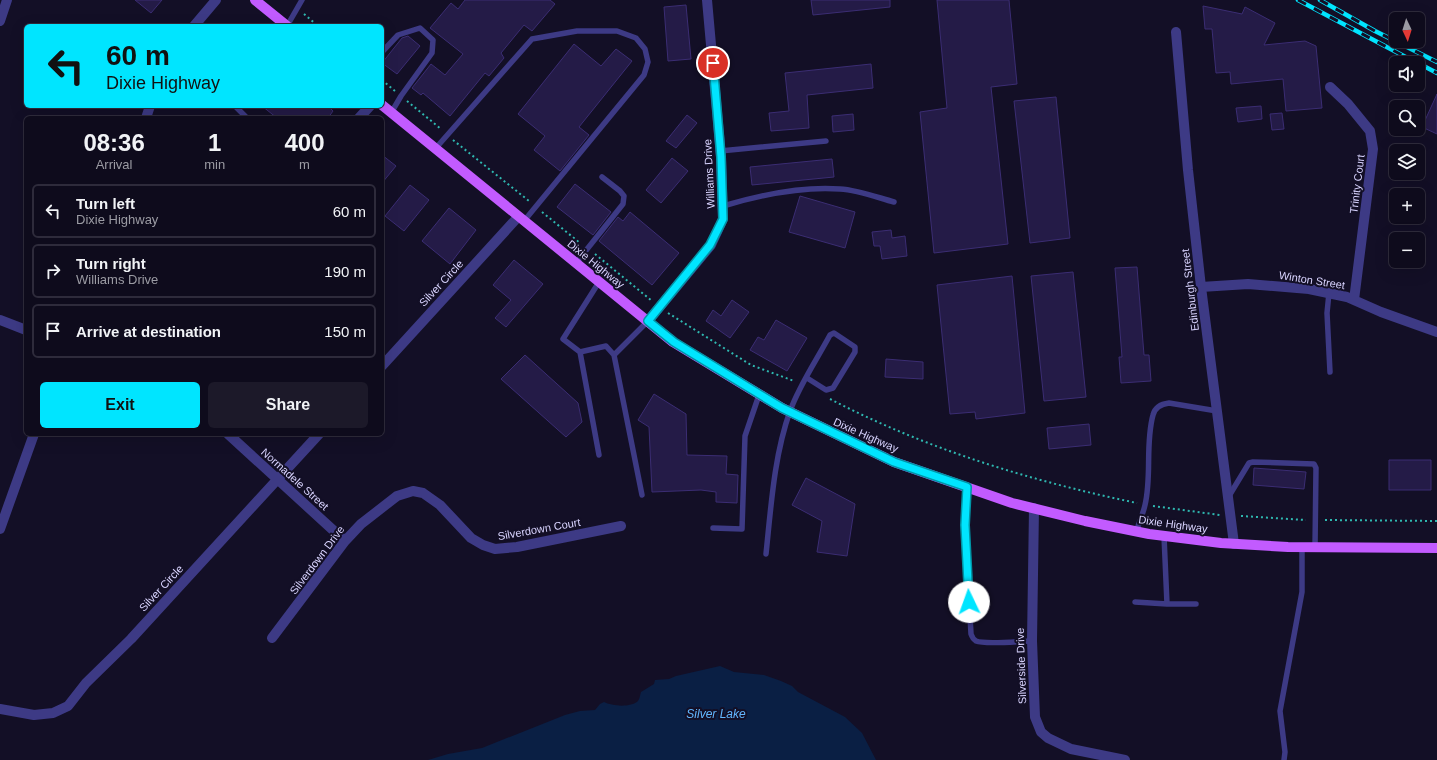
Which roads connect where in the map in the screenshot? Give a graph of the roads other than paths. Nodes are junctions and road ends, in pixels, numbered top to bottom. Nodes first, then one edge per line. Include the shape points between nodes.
1 (8, 0) edge
2 (216, 0) edge
3 (255, 0) edge
4 (302, 0) edge
5 (707, 0) edge
6 (0, 21) edge
7 (196, 24) edge
8 (285, 24) edge
9 (288, 24) edge
10 (1176, 32) dead end
11 (384, 50) edge
12 (1330, 87) dead end
13 (384, 107) edge
14 (237, 108) edge
15 (368, 108) edge
16 (392, 113) junction
17 (245, 116) edge
18 (361, 116) edge
19 (826, 141) dead end
20 (435, 149) junction
21 (720, 151) junction
22 (602, 177) dead end
23 (894, 202) dead end
24 (723, 206) junction
25 (521, 219) junction
26 (576, 263) junction
27 (600, 282) junction
28 (1201, 287) junction
29 (1329, 293) junction
30 (1354, 300) junction
31 (0, 320) edge
32 (648, 321) junction
33 (24, 329) edge
34 (1437, 332) edge
35 (580, 352) junction
36 (614, 355) junction
37 (384, 364) edge
38 (1330, 372) dead end
39 (806, 378) junction
40 (759, 395) junction
41 (1217, 411) junction
42 (790, 412) junction
43 (33, 436) edge
44 (230, 436) edge
45 (317, 436) edge
46 (599, 455) dead end
47 (278, 479) junction
48 (967, 487) junction
49 (642, 495) dead end
50 (1228, 497) junction
51 (431, 498) joint
52 (1034, 508) junction
53 (621, 526) dead end
54 (713, 528) dead end
55 (0, 529) edge
56 (1136, 532) junction
57 (1164, 536) junction
58 (345, 541) junction
59 (1234, 544) junction
60 (1302, 547) junction
61 (1315, 547) junction
62 (1437, 548) edge
63 (766, 554) dead end
64 (1135, 602) dead end
65 (1167, 604) junction
66 (1196, 604) dead end
67 (272, 638) dead end
68 (1032, 641) junction
69 (0, 709) edge
70 (1125, 760) edge
71 (1284, 760) edge

1 - 6 street
2 - 7 street
3 - 8 main road
4 - 9 lane
5 - 21 street, Williams Drive
10 - 28 street, Edinburgh Street
11 - 16 lane via 398,35 420,28 433,40 432,54 401,96
12 - 30 street, Trinity Court via 1370,131 1373,149
13 - 16 main road, Dixie Highway
14 - 17 lane
15 - 18 street
16 - 20 main road, Dixie Highway
19 - 21 lane
20 - 25 main road, Dixie Highway
20 - 25 lane via 532,39 577,31 617,31 636,38 646,49 648,62 644,75 536,207
21 - 24 street, Williams Drive
22 - 26 lane via 624,196 623,204
23 - 24 lane via 841,189 809,189
24 - 32 street, Williams Drive via 723,219 710,245
25 - 26 main road, Dixie Highway
25 - 37 street, Silver Circle
26 - 27 main road, Dixie Highway
27 - 32 main road, Dixie Highway
27 - 35 lane via 563,338
28 - 29 street, Winton Street via 1248,284
28 - 41 street, Edinburgh Street
29 - 30 street, Winton Street
29 - 38 lane via 1327,313
30 - 34 street, Winton Street
31 - 33 street
32 - 36 lane
32 - 40 main road, Dixie Highway via 674,342
35 - 36 lane via 606,346
35 - 46 lane
36 - 49 lane
39 - 39 lane via 830,335 834,333 855,347 855,352 833,388 826,390
39 - 42 lane
40 - 42 main road, Dixie Highway
40 - 54 lane via 745,436 742,529
41 - 50 street, Edinburgh Street
41 - 56 lane via 1168,403 1161,404 1153,414 1146,505
42 - 48 main road, Dixie Highway via 894,462
42 - 63 lane via 776,469
43 - 55 street
44 - 47 street, Normadele Street
45 - 47 street, Silver Circle
47 - 58 street, Normadele Street
47 - 69 street, Silver Circle via 131,639 86,683 68,706 53,713 34,715
48 - 52 main road, Dixie Highway
48 - 68 lane via 965,525 972,638 984,643
50 - 59 street, Edinburgh Street
50 - 61 lane via 1249,463 1314,464
51 - 53 street, Silverdown Court via 471,538 495,549
51 - 58 street, Silverdown Drive via 413,491 397,496 361,524
52 - 56 main road, Dixie Highway
52 - 68 street, Silverside Drive
56 - 57 main road, Dixie Highway
57 - 59 main road, Dixie Highway
57 - 65 lane
58 - 67 street, Silverdown Drive
59 - 60 main road, Dixie Highway
60 - 61 main road, Dixie Highway
60 - 71 lane via 1302,592 1280,711
61 - 62 main road, Dixie Highway
64 - 65 lane
65 - 66 lane
68 - 70 street, Silverside Drive via 1035,717 1042,732 1048,738 1071,749

